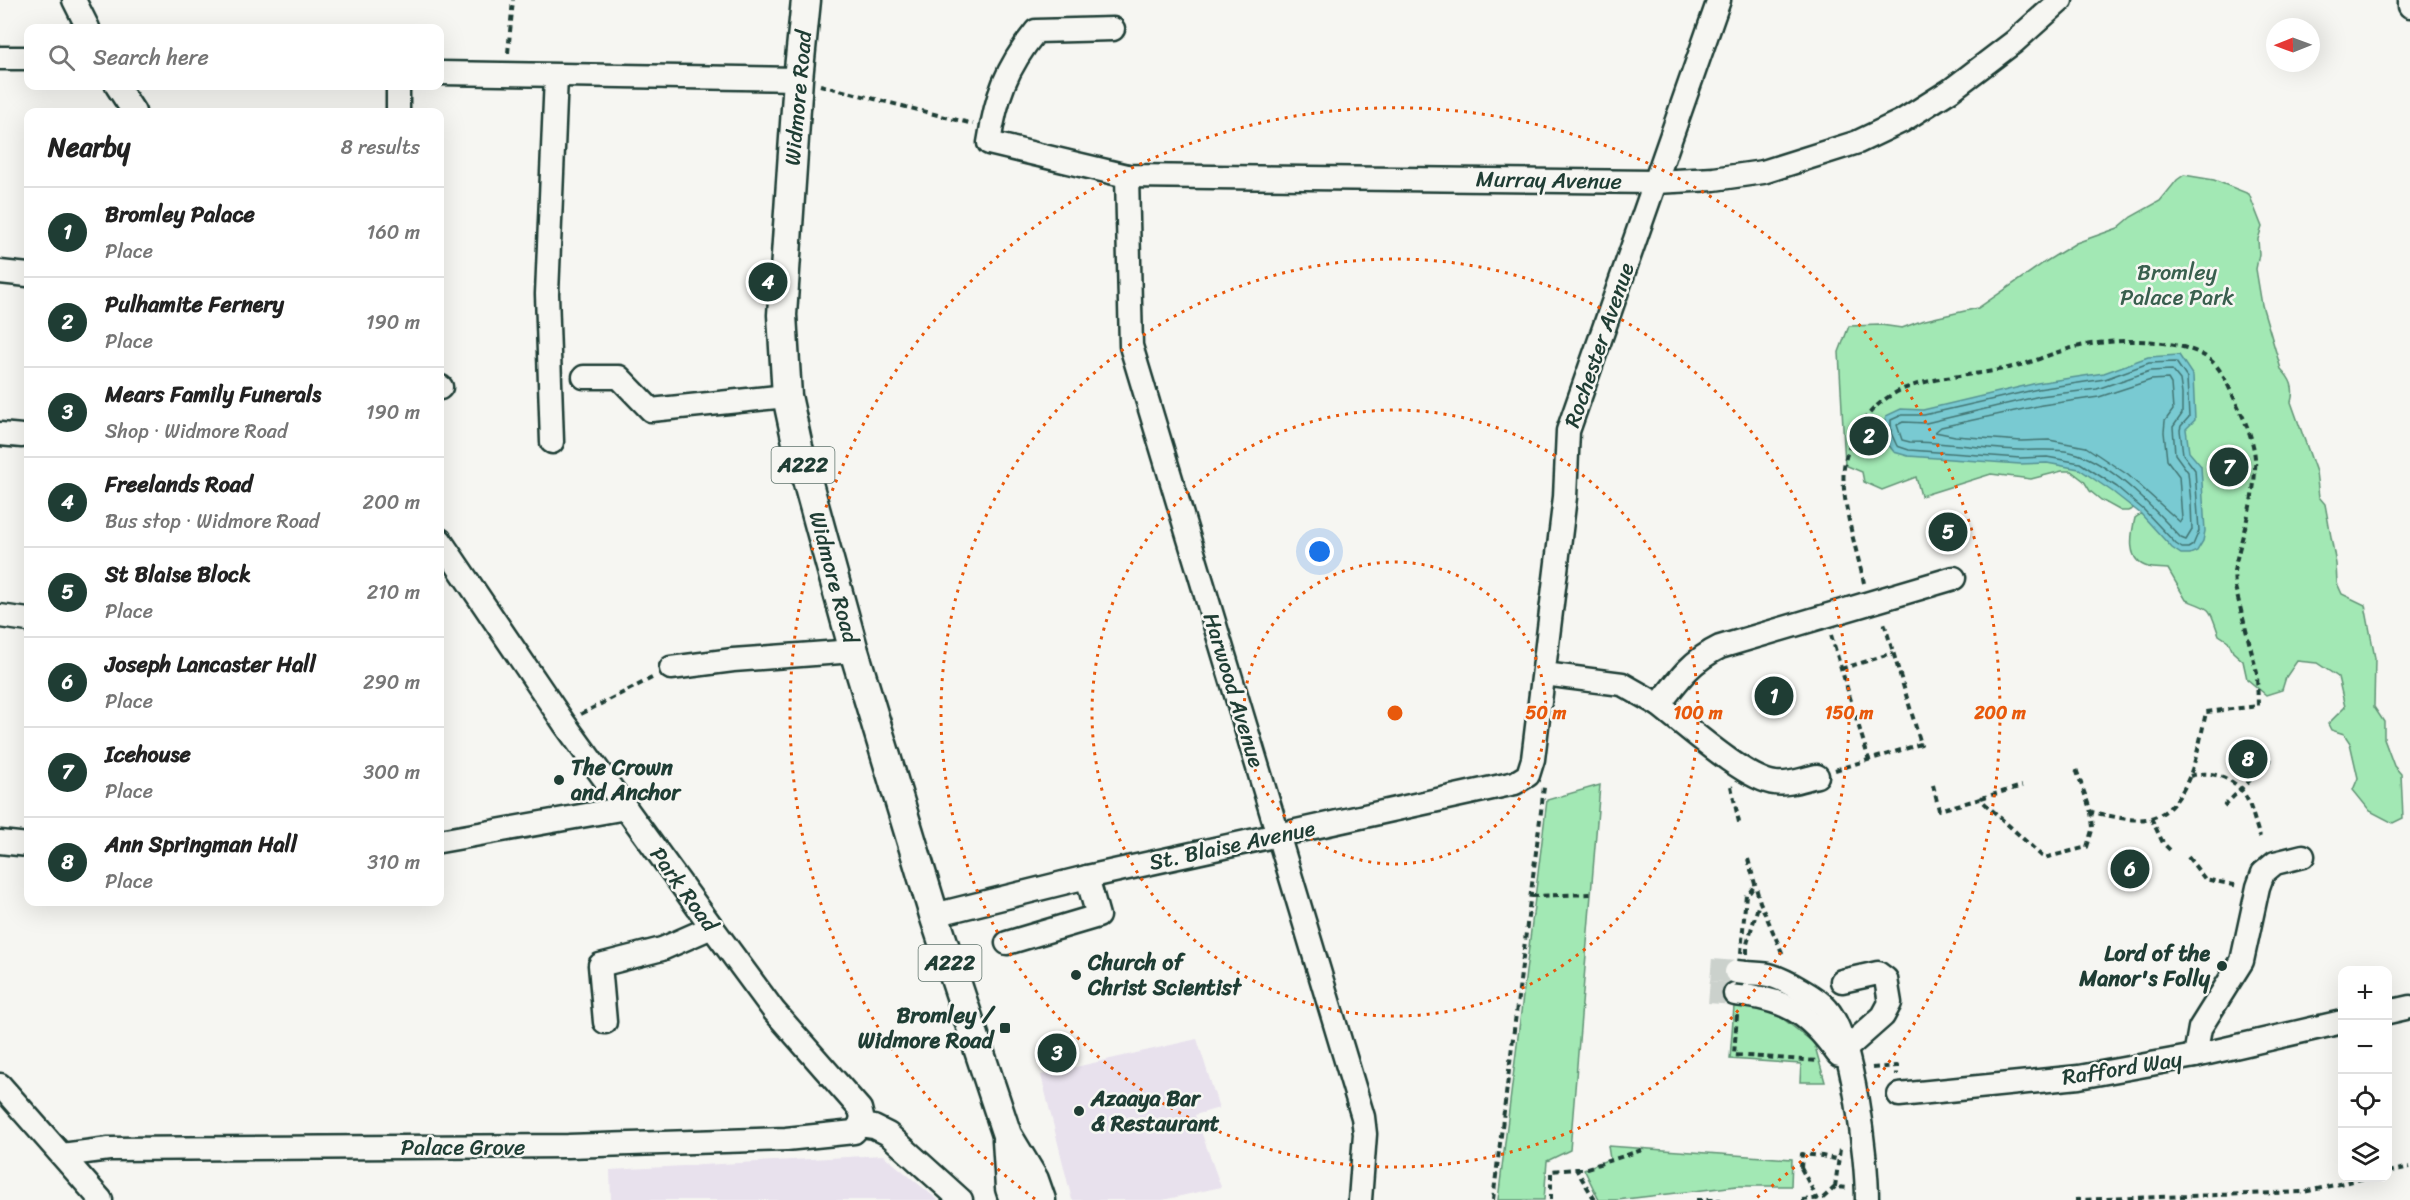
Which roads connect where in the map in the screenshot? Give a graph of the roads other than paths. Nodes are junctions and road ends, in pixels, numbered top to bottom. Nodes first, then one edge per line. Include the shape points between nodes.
1 (74, 0) edge
2 (806, 0) edge
3 (1719, 0) edge
4 (2061, 0) edge
5 (2410, 0) edge
6 (2410, 6) edge
7 (86, 24) edge
8 (1113, 29) dead end
9 (0, 58) edge
10 (24, 58) edge
11 (444, 73) edge
12 (556, 76) junction
13 (798, 79) junction
14 (120, 90) edge
15 (398, 90) edge
16 (131, 108) edge
17 (398, 108) edge
18 (1127, 176) junction
19 (1655, 182) junction
20 (0, 272) edge
21 (24, 275) edge
22 (584, 376) dead end
23 (787, 396) junction
24 (552, 442) dead end
25 (444, 546) edge
26 (1954, 578) dead end
27 (0, 616) edge
28 (24, 619) edge
29 (854, 651) junction
30 (671, 668) road end
31 (1544, 674) junction
32 (1659, 705) junction
33 (1528, 775) joint
34 (1817, 776) road end
35 (626, 808) junction
36 (1278, 835) junction
37 (444, 840) edge
38 (0, 842) edge
39 (24, 845) edge
40 (2303, 856) dead end
41 (1087, 877) junction
42 (934, 915) junction
43 (712, 927) junction
44 (1006, 943) dead end
45 (1741, 973) tunnel mouth
46 (1842, 981) dead end
47 (2410, 1007) edge
48 (2392, 1011) edge
49 (605, 1022) dead end
50 (2338, 1024) edge
51 (2195, 1056) junction
52 (1845, 1058) junction
53 (0, 1085) edge
54 (1909, 1087) road end
55 (860, 1125) junction
56 (1007, 1135) junction
57 (62, 1155) junction
58 (1867, 1194) edge
59 (1011, 1196) edge
60 (100, 1200) edge
61 (961, 1200) edge
62 (1041, 1200) edge
63 (1360, 1200) edge

1 - 7 street
2 - 13 main road, Widmore Road / A222
3 - 19 street, Rochester Avenue
4 - 19 street, Murray Avenue via 1952,90 1858,142 1763,172
5 - 6 street
8 - 18 street, Murray Avenue via 1036,31 1001,84 990,136
9 - 10 street
11 - 12 street
12 - 13 street
12 - 24 street via 547,294
13 - 23 main road, Widmore Road / A222 via 782,315
14 - 16 street
15 - 17 street
18 - 19 street, Murray Avenue
18 - 36 street, Harwood Avenue via 1131,346
19 - 31 street, Rochester Avenue via 1568,431 1565,497
20 - 21 street
22 - 23 street via 620,377 651,410
23 - 29 main road, Widmore Road / A222
25 - 35 street, Park Road
26 - 32 street via 1720,647 1681,675
27 - 28 street
29 - 30 street
29 - 42 main road, Widmore Road / A222
31 - 32 street via 1622,684
31 - 33 street, Rochester Avenue
32 - 34 street via 1756,777 1787,784
33 - 36 street, St. Blaise Avenue via 1515,783
35 - 37 street
35 - 43 street, Park Road
36 - 41 street, St. Blaise Avenue
36 - 63 street, Harwood Avenue via 1363,1118
38 - 39 street
40 - 51 street via 2275,863 2263,873 2242,961 2200,1028
41 - 42 street, St. Blaise Avenue
41 - 44 street via 1098,916
42 - 56 main road, Widmore Road / A222
43 - 49 street via 662,949 600,965
43 - 55 street, Park Road via 774,1011 860,1109
45 - 52 street via 1772,976 1827,1008 1843,1037
46 - 52 street via 1878,973 1886,979 1890,1003
47 - 48 street
50 - 51 street, Rafford Way
51 - 54 street, Rafford Way via 2079,1077
52 - 58 street via 1858,1105
53 - 57 street
55 - 57 street, Palace Grove via 854,1132 786,1139 568,1146 109,1149
55 - 61 street via 888,1134
56 - 59 main road, Widmore Road / A222
56 - 62 main road, Widmore Road / A222 via 1034,1180
57 - 60 street

